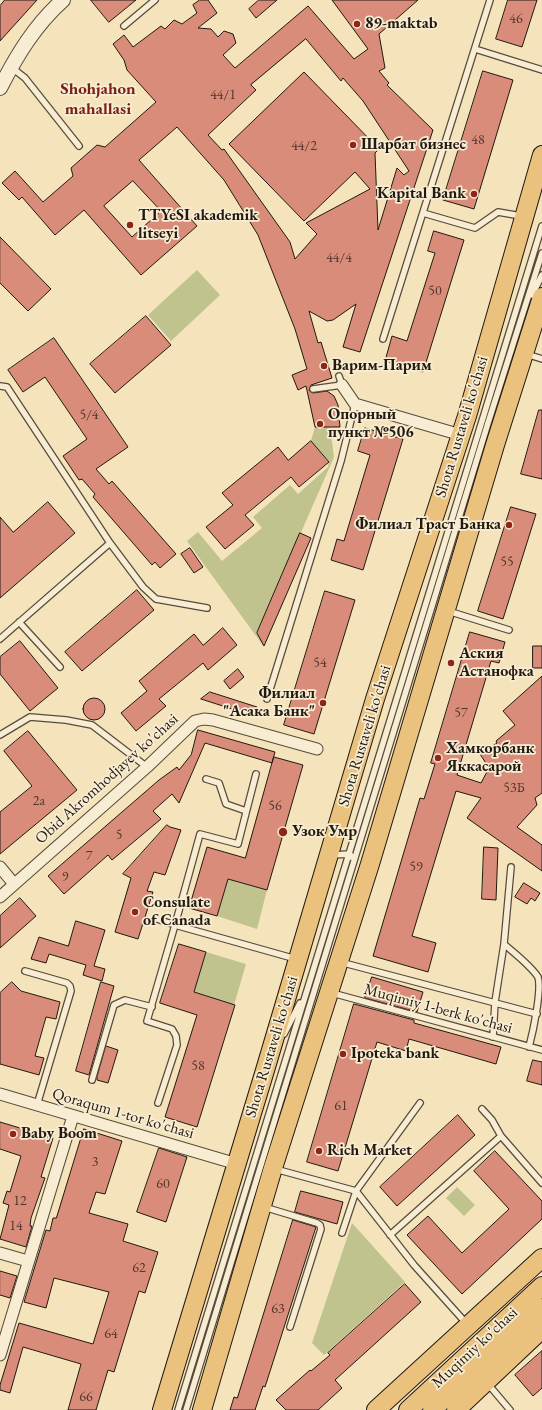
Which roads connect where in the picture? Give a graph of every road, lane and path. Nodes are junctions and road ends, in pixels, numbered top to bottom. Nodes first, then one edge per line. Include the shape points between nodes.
1 (63, 0) edge
2 (155, 0) edge
3 (490, 0) edge
4 (124, 26) dead end
5 (475, 50) junction
6 (11, 67) junction
7 (542, 70) edge
8 (0, 88) edge
9 (79, 146) dead end
10 (542, 155) edge
11 (423, 213) junction
12 (523, 217) junction
13 (542, 226) edge
14 (542, 253) edge
15 (542, 276) edge
16 (542, 297) edge
17 (526, 306) junction
18 (383, 339) dead end
19 (524, 353) junction
20 (542, 359) edge
21 (340, 380) joint
22 (0, 386) edge
23 (313, 389) dead end
24 (355, 404) junction
25 (461, 435) junction
26 (110, 543) junction
27 (207, 608) dead end
28 (446, 610) junction
29 (19, 622) junction
30 (509, 630) dead end
31 (0, 639) edge
32 (60, 667) dead end
33 (267, 699) dead end
34 (0, 735) edge
35 (317, 749) dead end
36 (148, 767) junction
37 (256, 774) dead end
38 (206, 779) dead end
39 (246, 811) junction
40 (350, 854) junction
41 (328, 856) junction
42 (354, 862) junction
43 (0, 867) edge
44 (511, 868) dead end
45 (14, 884) junction
46 (0, 897) edge
47 (158, 920) dead end
48 (175, 925) junction
49 (504, 944) junction
50 (298, 960) junction
51 (338, 962) junction
52 (25, 972) dead end
53 (307, 990) junction
54 (328, 992) junction
55 (495, 1002) junction
56 (152, 1007) junction
57 (537, 1014) junction
58 (493, 1037) junction
59 (529, 1047) junction
60 (542, 1050) edge
61 (266, 1067) junction
62 (92, 1080) dead end
63 (0, 1094) edge
64 (158, 1103) dead end
65 (420, 1103) dead end
66 (37, 1106) junction
67 (482, 1109) dead end
68 (73, 1116) junction
69 (501, 1136) junction
70 (237, 1164) junction
71 (273, 1168) junction
72 (542, 1183) edge
73 (356, 1192) junction
74 (262, 1207) junction
75 (342, 1233) dead end
76 (390, 1235) junction
77 (0, 1253) edge
78 (542, 1258) edge
79 (28, 1261) junction
80 (541, 1286) edge
81 (542, 1308) edge
82 (468, 1325) junction
83 (290, 1327) dead end
84 (542, 1329) edge
85 (0, 1355) edge
86 (486, 1382) junction
87 (162, 1410) edge
88 (178, 1410) edge
89 (186, 1410) edge
90 (202, 1410) edge
91 (376, 1410) edge
92 (408, 1410) edge
93 (432, 1410) edge
94 (456, 1410) edge
95 (510, 1410) edge

1 - 6 street via 37,26
2 - 4 lane
3 - 5 lane
5 - 7 lane
5 - 11 lane
6 - 8 street
6 - 9 lane via 25,78
10 - 12 main road, Shota Rustaveli ko'chasi
11 - 12 lane via 475,228 498,212 509,212
11 - 18 lane
12 - 25 main road, Shota Rustaveli ko'chasi
13 - 40 lane
14 - 17 lane
15 - 17 lane
16 - 19 main road
17 - 42 lane
19 - 20 lane
19 - 28 main road
21 - 23 lane
21 - 24 street
22 - 26 lane via 7,387
24 - 25 street
24 - 33 lane via 341,461
25 - 41 main road, Shota Rustaveli ko'chasi via 377,692
26 - 27 lane via 143,587 156,599
26 - 29 lane
28 - 30 lane
28 - 51 main road
29 - 31 lane
29 - 32 lane
34 - 36 lane via 30,717 92,725
35 - 36 street, Obid Akromhodjayev ko'chasi via 213,720 200,719 190,725
36 - 45 street, Obid Akromhodjayev ko'chasi
37 - 39 lane
38 - 39 lane via 219,784 226,804
39 - 48 lane via 238,844 200,834
40 - 41 lane
40 - 42 lane
40 - 53 lane
41 - 50 main road, Shota Rustaveli ko'chasi
42 - 89 lane
43 - 45 street
44 - 49 lane
45 - 46 street, Obid Akromhodjayev ko'chasi
47 - 48 lane
48 - 50 lane
48 - 56 lane
49 - 55 lane
49 - 57 lane via 538,977 541,986
50 - 61 main road, Shota Rustaveli ko'chasi
51 - 54 main road
51 - 55 lane
52 - 66 lane via 67,983 71,991
53 - 61 lane
53 - 88 lane
54 - 58 lane, Muqimiy 1-berk ko'chasi
54 - 71 main road
55 - 57 lane
55 - 58 lane
56 - 62 lane via 125,1000 114,1005
56 - 64 lane via 147,1021 172,1029 177,1045
57 - 59 lane
58 - 59 lane, Muqimiy 1-berk ko'chasi
59 - 60 lane, Muqimiy 1-berk ko'chasi
61 - 70 main road, Shota Rustaveli ko'chasi
63 - 66 street, Qoraqum 1-tor ko'chasi
65 - 73 lane
66 - 68 street, Qoraqum 1-tor ko'chasi
67 - 69 lane
68 - 70 street, Qoraqum 1-tor ko'chasi
68 - 79 street
69 - 72 lane
69 - 76 lane
70 - 87 main road, Shota Rustaveli ko'chasi
71 - 73 lane
71 - 74 main road
73 - 75 lane
73 - 76 lane
74 - 83 lane via 311,1221 320,1225 321,1229
74 - 90 main road
76 - 82 lane
77 - 79 street
78 - 82 main road
79 - 85 street
80 - 92 main road, Muqimiy ko'chasi
81 - 93 main road, Muqimiy ko'chasi
82 - 91 main road
84 - 86 main road
86 - 94 main road
86 - 95 lane

